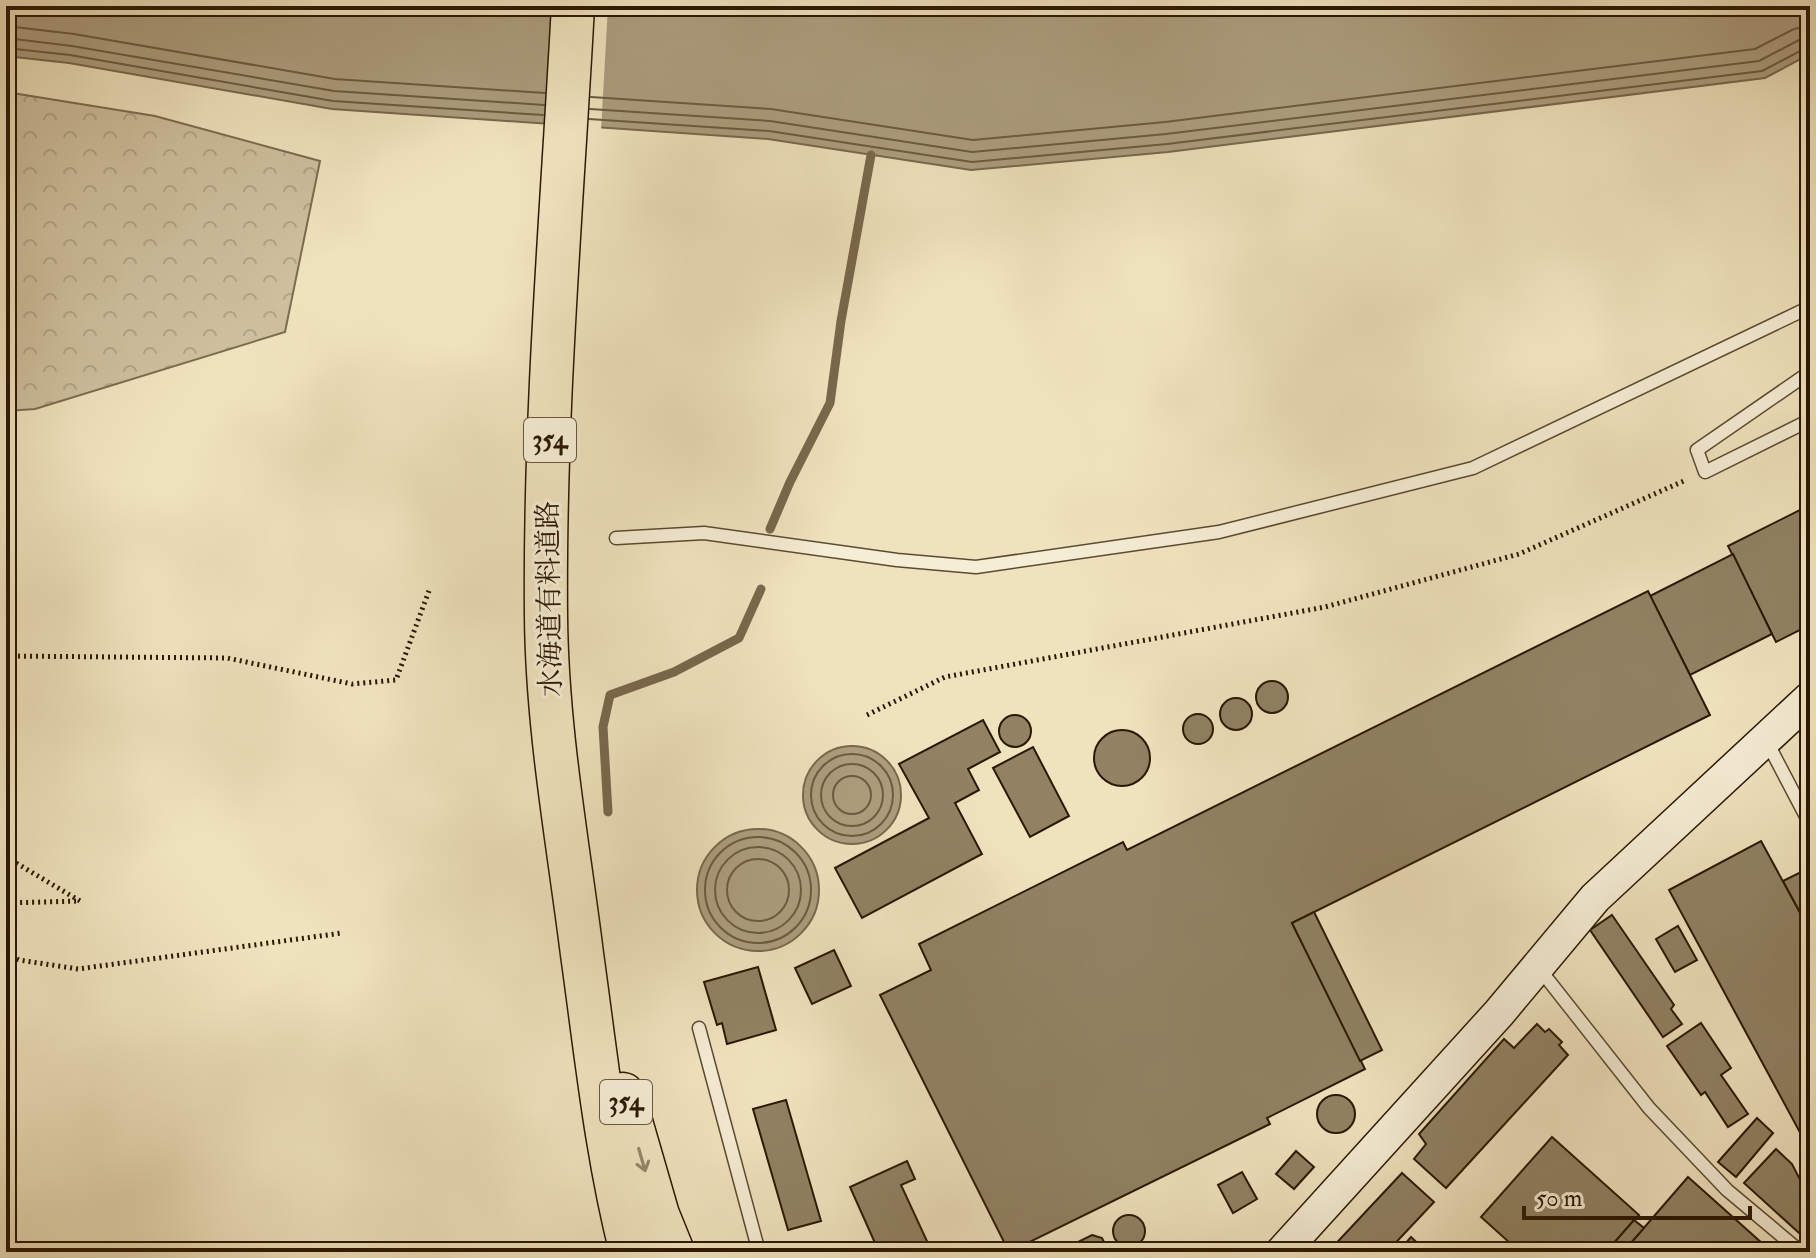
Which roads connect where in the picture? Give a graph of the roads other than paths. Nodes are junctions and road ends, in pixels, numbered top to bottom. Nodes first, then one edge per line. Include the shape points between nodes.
1 (573, 6) edge
2 (1810, 307) edge
3 (1810, 372) edge
4 (1810, 420) edge
5 (616, 538) dead end
6 (1810, 698) edge
7 (1766, 739) junction
8 (1810, 824) edge
9 (582, 951) junction
10 (1538, 967) junction
11 (699, 1028) dead end
12 (631, 1252) edge
13 (673, 1252) edge
14 (759, 1252) edge
15 (1282, 1252) edge
16 (1801, 1252) edge

1 - 9 highway, 水海道有料道路 / 354 via 551,408 546,617 552,726
2 - 5 lane via 1473,468 1219,532 976,567 704,533
3 - 4 lane via 1697,450 1705,472
6 - 7 street
7 - 8 lane
7 - 10 street via 1595,898
9 - 12 highway, 水海道有料道路 / 354 via 602,1109
9 -> 13 highway, 水海道有料道路 / 354
10 - 15 street
10 - 16 lane via 1649,1108 1727,1190
11 - 14 lane

